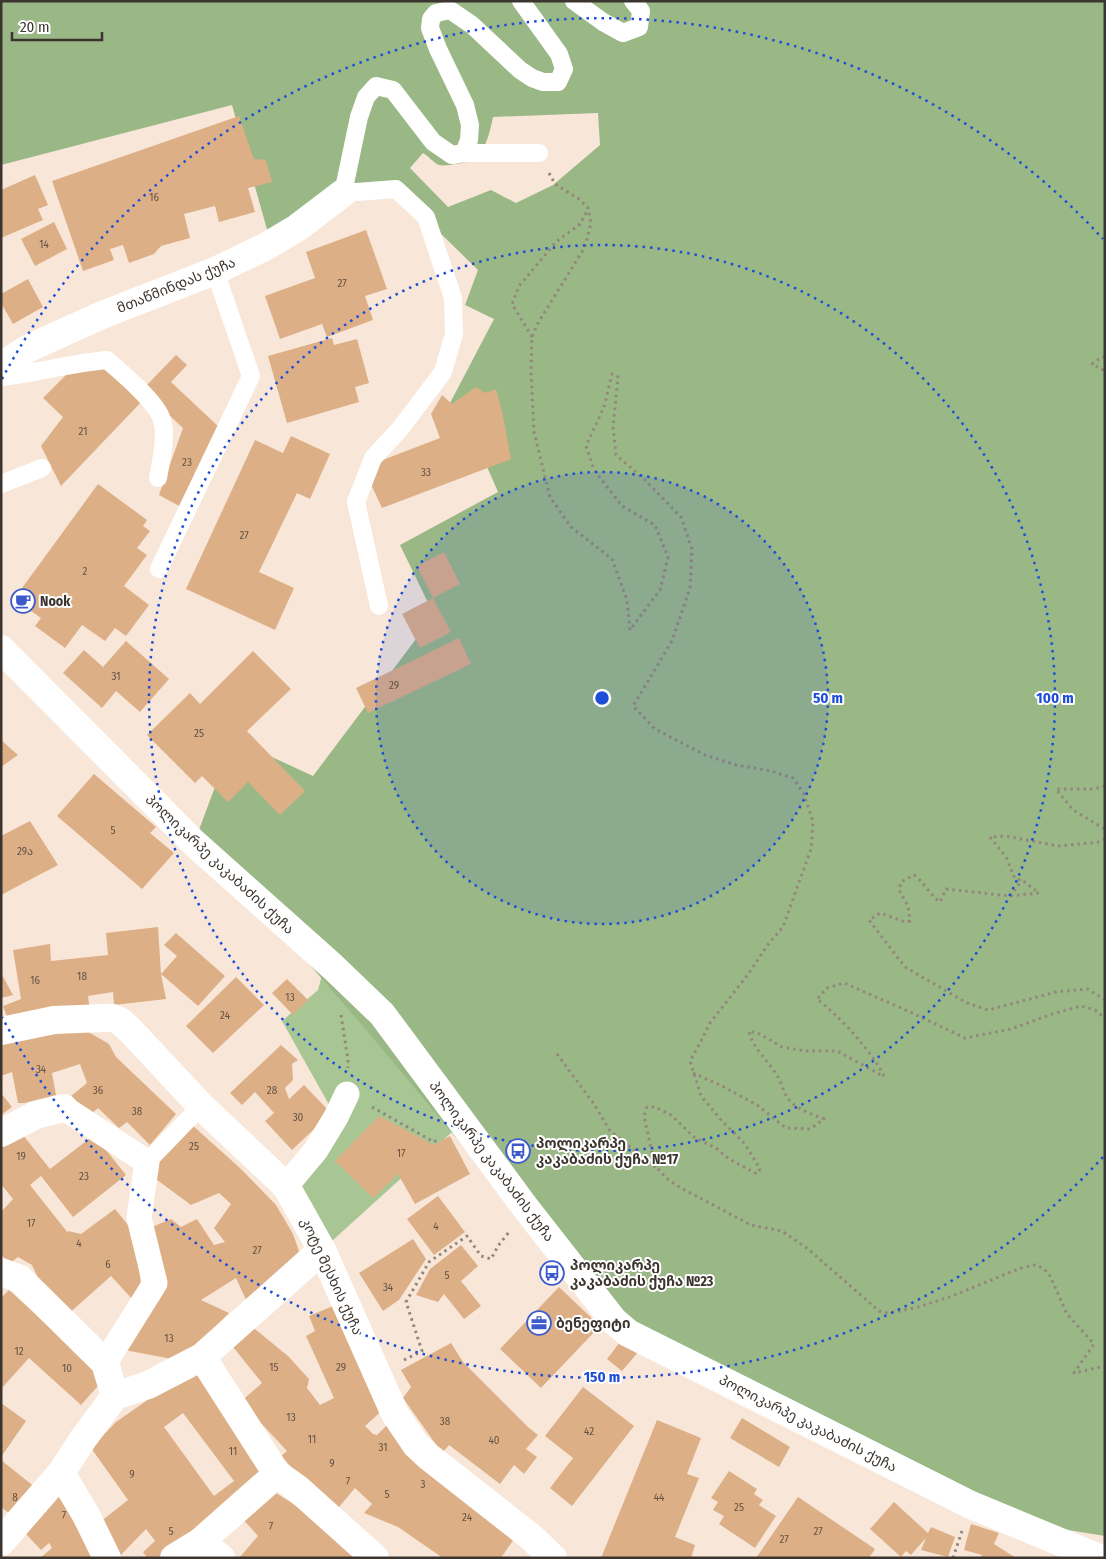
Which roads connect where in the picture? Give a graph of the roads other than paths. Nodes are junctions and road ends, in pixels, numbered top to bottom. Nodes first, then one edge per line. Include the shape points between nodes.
1 (521, 1) edge
2 (574, 1) edge
3 (633, 1) edge
4 (464, 152) junction
5 (540, 153) road end
6 (343, 192) junction
7 (215, 271) junction
8 (1, 366) edge
9 (1, 377) edge
10 (42, 468) dead end
11 (158, 478) dead end
12 (1, 484) edge
13 (159, 569) dead end
14 (379, 606) dead end
15 (1, 649) edge
16 (1, 1031) edge
17 (347, 1094) road end
18 (201, 1106) junction
19 (64, 1108) joint
20 (1, 1133) edge
21 (147, 1162) junction
22 (286, 1186) junction
23 (322, 1250) junction
24 (1, 1272) edge
25 (202, 1357) junction
26 (105, 1363) junction
27 (115, 1396) junction
28 (61, 1473) junction
29 (277, 1474) junction
30 (4, 1534) edge
31 (210, 1550) edge
32 (107, 1558) edge
33 (174, 1558) edge
34 (375, 1558) edge
35 (553, 1558) edge
36 (1099, 1558) edge

1 - 4 lane via 559,54 564,69 558,82 532,78 450,10 436,13 431,19 430,28 438,50 465,104 470,125
2 - 3 lane via 622,33 638,27 642,11
4 - 5 lane
4 - 6 lane via 452,155 433,142 393,90 376,86 366,98 359,118
6 - 7 street, მთაწმინდას ქუჩა via 297,228
6 - 14 lane via 396,189 426,217 453,298 454,334 443,372 400,430 373,458 356,502
7 - 8 street, მთაწმინდას ქუჩა via 102,314 28,348
7 - 13 lane via 250,376
9 - 11 lane via 107,360 144,395 162,420 164,442
10 - 12 lane
15 - 36 street, პოლიკარპე კაკაბაძის ქუჩა via 194,842 382,1014 614,1321 628,1332 971,1505
16 - 18 street, კოტე მესხის ქუჩა via 54,1020 113,1018 130,1030
17 - 22 street via 316,1150
18 - 21 lane
18 - 22 street, კოტე მესხის ქუჩა
19 - 20 street via 36,1115
19 - 21 street
21 - 26 street via 139,1218 155,1283
22 - 23 street, კოტე მესხის ქუჩა
23 - 25 street
23 - 35 street, კოტე მესხის ქუჩა via 395,1414 416,1445
24 - 26 street via 20,1279
25 - 27 street via 148,1385
25 - 29 street
26 - 27 street
27 - 28 street
28 - 30 street
28 - 32 street
29 - 31 street
29 - 34 street
31 - 33 street

